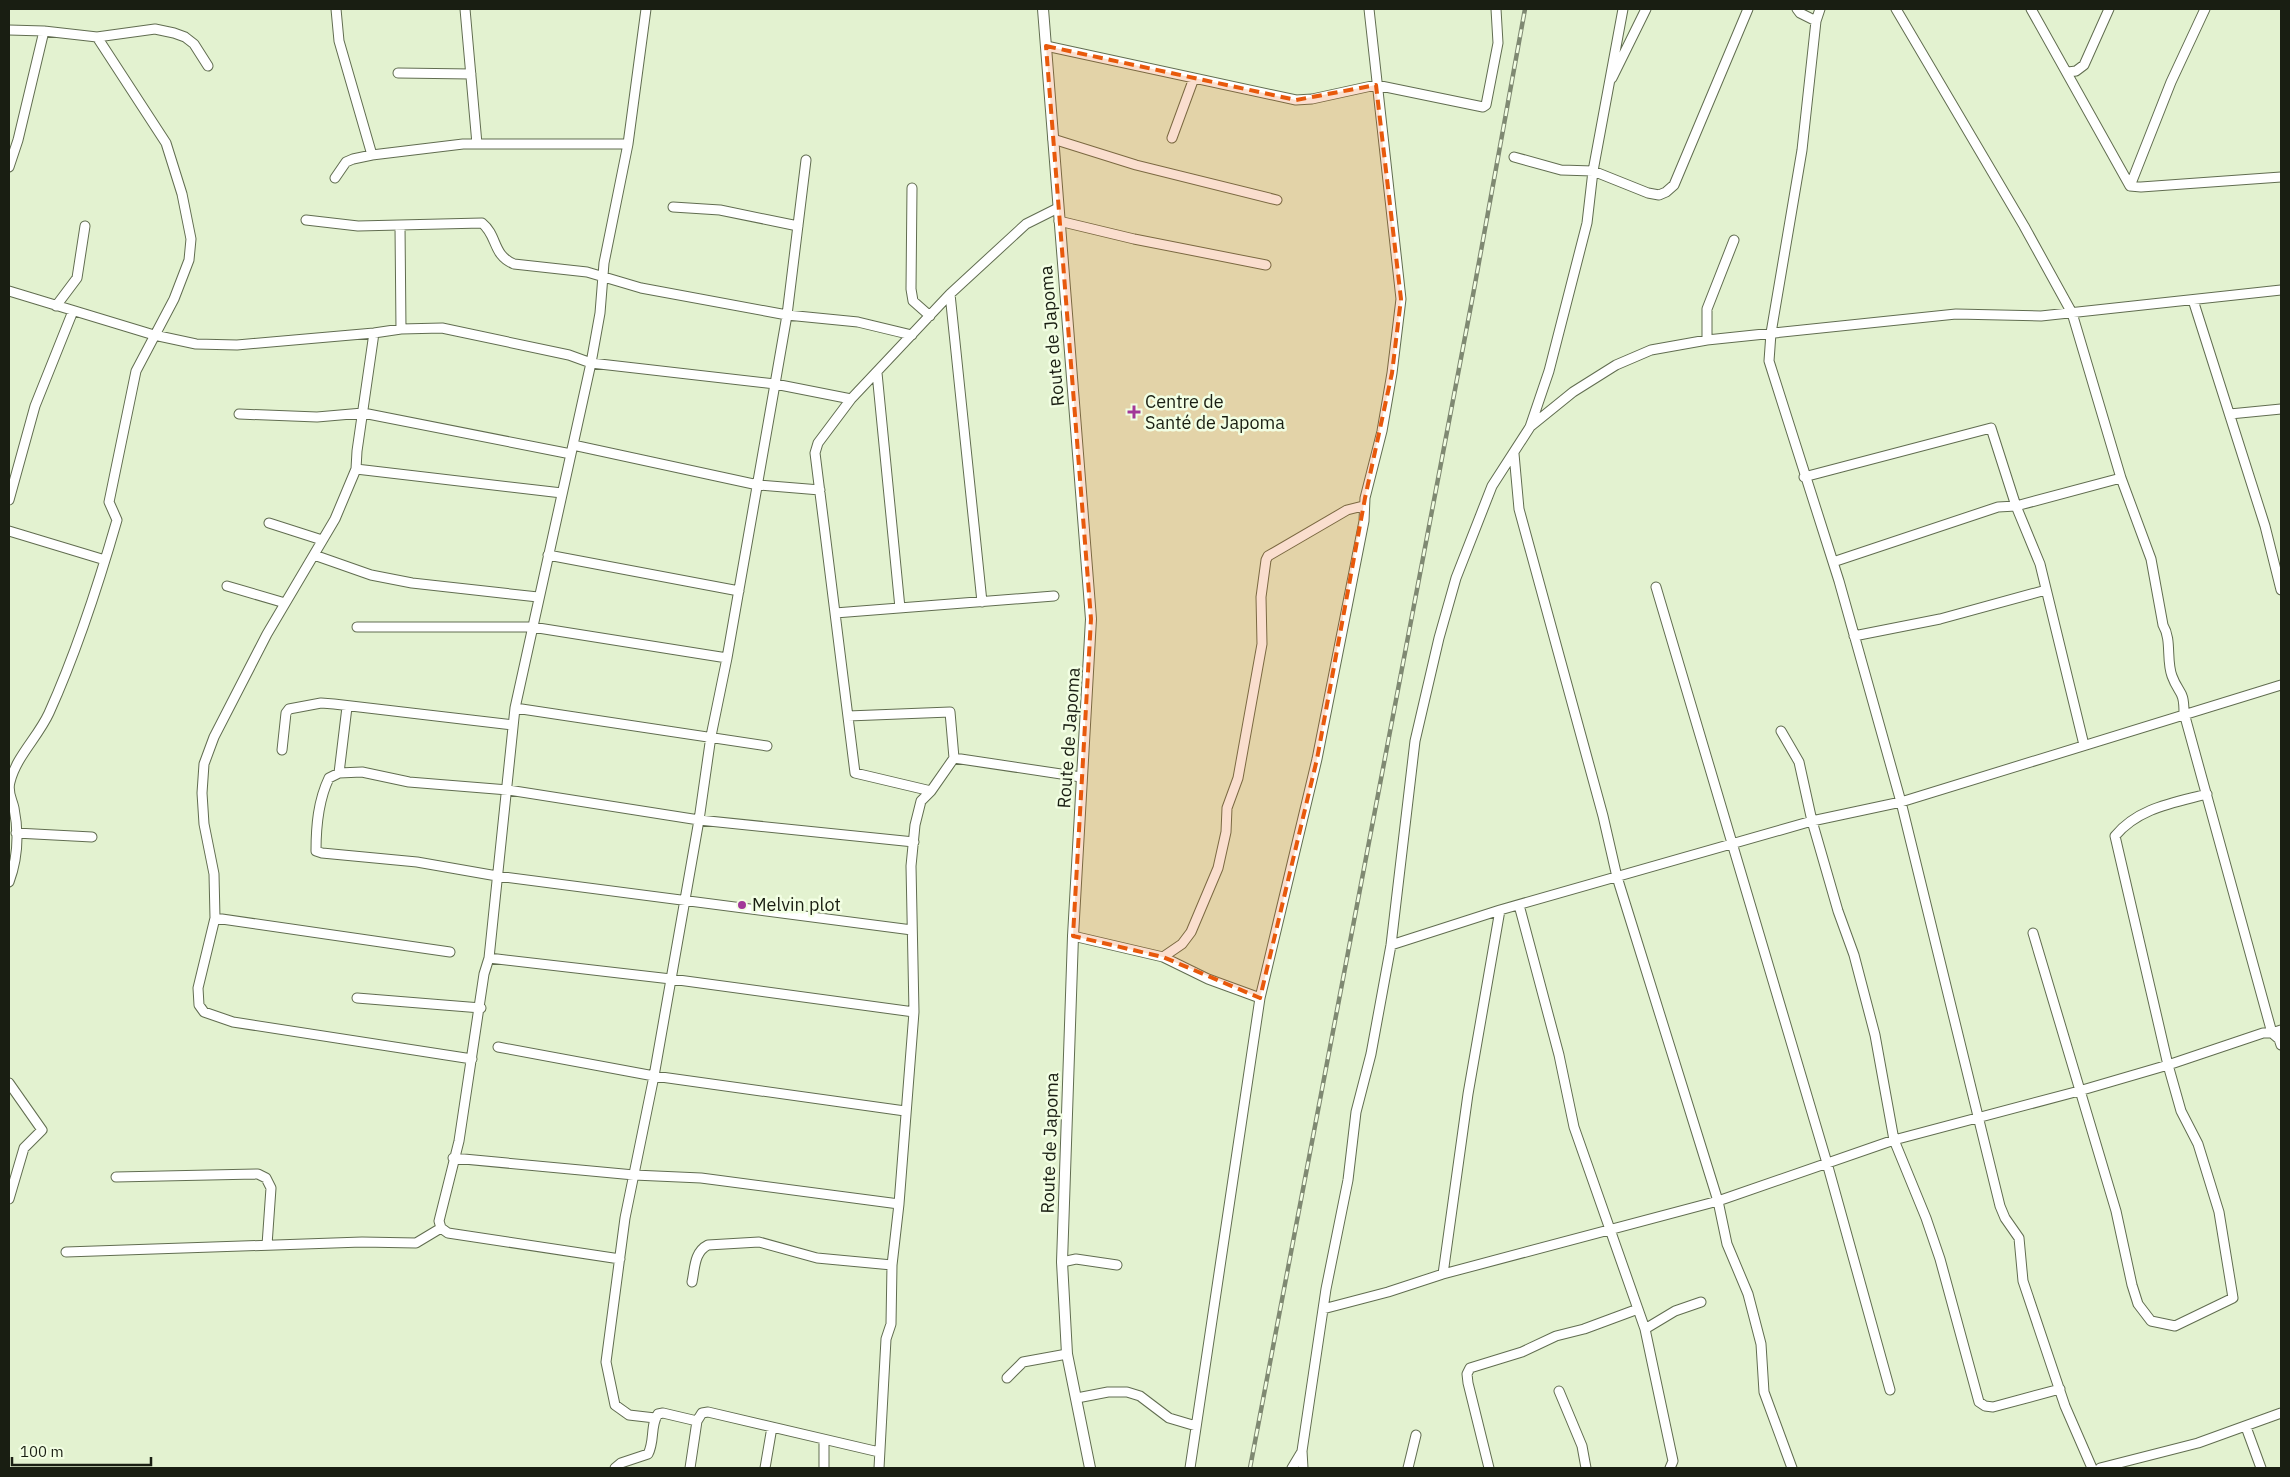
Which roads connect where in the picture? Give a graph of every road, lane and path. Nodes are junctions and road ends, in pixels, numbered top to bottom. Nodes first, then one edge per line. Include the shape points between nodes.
1 (336, 9) edge
2 (465, 9) edge
3 (646, 9) edge
4 (1043, 9) edge
5 (1369, 9) edge
6 (1496, 9) edge
7 (1623, 9) edge
8 (1646, 9) edge
9 (1748, 9) edge
10 (1797, 9) edge
11 (1820, 9) edge
12 (1896, 9) edge
13 (2031, 9) edge
14 (2109, 9) edge
15 (2205, 9) edge
16 (1816, 22) junction
17 (9, 30) edge
18 (44, 31) junction
19 (97, 37) junction
20 (1046, 46) junction
21 (208, 66) dead end
22 (2068, 72) junction
23 (398, 73) dead end
24 (471, 74) junction
25 (1194, 78) junction
26 (1609, 82) junction
27 (1376, 85) junction
28 (1172, 138) dead end
29 (1053, 139) junction
30 (477, 144) junction
31 (628, 144) junction
32 (372, 154) junction
33 (1514, 157) dead end
34 (806, 160) dead end
35 (9, 167) edge
36 (1593, 171) junction
37 (2281, 177) edge
38 (335, 178) dead end
39 (2130, 186) junction
40 (912, 188) dead end
41 (1277, 200) dead end
42 (673, 207) dead end
43 (1058, 208) junction
44 (306, 220) dead end
45 (1059, 221) junction
46 (85, 226) dead end
47 (400, 226) junction
48 (798, 226) junction
49 (1734, 240) dead end
50 (1266, 265) dead end
51 (602, 277) junction
52 (2281, 290) edge
53 (9, 291) edge
54 (950, 294) junction
55 (2194, 300) junction
56 (56, 306) junction
57 (73, 311) junction
58 (2072, 314) junction
59 (787, 315) junction
60 (930, 316) junction
61 (401, 329) junction
62 (374, 333) junction
63 (1771, 333) junction
64 (154, 335) junction
65 (912, 335) junction
66 (1707, 340) junction
67 (591, 363) junction
68 (877, 373) junction
69 (775, 384) junction
70 (851, 399) junction
71 (2281, 409) edge
72 (239, 414) dead end
73 (363, 414) junction
74 (2230, 414) junction
75 (1530, 427) junction
76 (572, 450) junction
77 (1514, 453) junction
78 (356, 470) junction
79 (1804, 477) junction
80 (2121, 478) junction
81 (758, 485) junction
82 (820, 490) junction
83 (562, 493) junction
84 (9, 500) edge
85 (1363, 506) junction
86 (2016, 506) junction
87 (269, 523) dead end
88 (9, 531) edge
89 (322, 540) junction
90 (314, 555) junction
91 (548, 555) junction
92 (105, 560) junction
93 (1833, 562) junction
94 (227, 586) dead end
95 (1656, 587) dead end
96 (2046, 590) junction
97 (2281, 590) edge
98 (739, 591) junction
99 (1054, 596) dead end
100 (538, 597) junction
101 (982, 602) junction
102 (285, 603) junction
103 (900, 608) junction
104 (836, 613) junction
105 (358, 627) dead end
106 (532, 627) junction
107 (1854, 636) junction
108 (728, 658) junction
109 (2281, 685) edge
110 (347, 707) junction
111 (516, 708) junction
112 (2184, 713) junction
113 (848, 716) junction
114 (513, 725) junction
115 (1781, 731) dead end
116 (711, 736) junction
117 (2084, 745) junction
118 (767, 746) dead end
119 (282, 750) dead end
120 (954, 758) junction
121 (339, 773) junction
122 (1081, 777) junction
123 (508, 790) junction
124 (931, 791) junction
125 (2207, 794) junction
126 (1902, 802) junction
127 (699, 820) junction
128 (1812, 821) junction
129 (16, 833) junction
130 (92, 837) dead end
131 (914, 842) junction
132 (1732, 845) junction
133 (497, 876) junction
134 (1618, 876) junction
135 (9, 882) edge
136 (685, 900) junction
137 (1518, 905) junction
138 (1500, 910) junction
139 (216, 918) junction
140 (912, 930) junction
141 (2033, 933) dead end
142 (1074, 936) junction
143 (1391, 945) junction
144 (450, 952) dead end
145 (1163, 957) junction
146 (489, 958) junction
147 (671, 979) junction
148 (357, 998) dead end
149 (1260, 998) junction
150 (480, 1008) junction
151 (914, 1012) junction
152 (2277, 1032) edge
153 (2281, 1046) edge
154 (498, 1048) dead end
155 (472, 1059) junction
156 (2168, 1065) junction
157 (654, 1076) junction
158 (9, 1083) edge
159 (2079, 1091) junction
160 (905, 1111) junction
161 (1978, 1117) junction
162 (1894, 1140) junction
163 (453, 1158) junction
164 (1827, 1163) junction
165 (634, 1175) junction
166 (116, 1177) dead end
167 (9, 1199) edge
168 (1718, 1201) junction
169 (899, 1204) junction
170 (441, 1228) junction
171 (1609, 1230) junction
172 (267, 1246) junction
173 (66, 1252) dead end
174 (620, 1259) junction
175 (1062, 1262) junction
176 (892, 1265) junction
177 (1117, 1265) dead end
178 (1443, 1274) junction
179 (692, 1282) dead end
180 (1701, 1302) dead end
181 (1323, 1309) junction
182 (1638, 1309) junction
183 (1645, 1329) junction
184 (1067, 1354) junction
185 (1007, 1378) dead end
186 (2060, 1389) junction
187 (1890, 1390) dead end
188 (1559, 1391) dead end
189 (1077, 1398) junction
190 (2281, 1414) edge
191 (655, 1418) junction
192 (697, 1421) junction
193 (1196, 1426) junction
194 (772, 1427) junction
195 (2246, 1427) junction
196 (1416, 1435) dead end
197 (824, 1440) junction
198 (1302, 1451) junction
199 (879, 1452) junction
200 (615, 1468) edge
201 (690, 1468) edge
202 (765, 1468) edge
203 (824, 1468) edge
204 (879, 1468) edge
205 (1090, 1468) edge
206 (1190, 1468) edge
207 (1292, 1468) edge
208 (1303, 1468) edge
209 (1408, 1468) edge
210 (1489, 1468) edge
211 (1586, 1468) edge
212 (1670, 1468) edge
213 (1792, 1468) edge
214 (2092, 1468) edge
215 (2100, 1468) edge
216 (2261, 1468) edge

1 - 32 street via 339,40
2 - 24 street
3 - 31 street
4 - 20 street, Route de Japoma
5 - 27 street
6 - 27 street via 1498,43 1485,107
7 - 26 street
8 - 26 street via 1620,66
9 - 36 street via 1671,189 1659,194 1648,193
10 - 16 street
11 - 16 street
12 - 58 street
13 - 22 street
14 - 22 street via 2084,65
15 - 39 street via 2171,82
16 - 63 street via 1802,150
17 - 18 street
18 - 19 street
18 - 35 street
19 - 21 street via 155,29 174,33 194,44
19 - 64 street via 166,143 182,194 191,239 189,260
20 - 25 street
20 - 29 street, Route de Japoma
22 - 39 street
23 - 24 street
24 - 30 street
25 - 27 street via 1296,100
25 - 28 street
26 - 36 street
27 - 85 street via 1401,299 1382,431
29 - 41 street via 1136,165
29 - 43 street, Route de Japoma
30 - 31 street
30 - 32 street
31 - 51 street
32 - 38 street via 346,162
33 - 36 street via 1561,170
34 - 48 street
36 - 75 street via 1584,232 1549,371
37 - 39 street
40 - 60 street via 911,289 913,300
42 - 48 street via 720,210
43 - 45 street, Route de Japoma
43 - 54 street via 1026,224
44 - 47 street via 358,226
45 - 50 street
45 - 122 street, Route de Japoma via 1091,619
46 - 56 street via 77,278
47 - 51 street via 482,223 490,229 503,259 514,264 582,271
47 - 61 street
48 - 59 street
49 - 66 street via 1707,309
51 - 59 street via 641,288
51 - 67 street via 600,313
52 - 55 street
53 - 56 street
54 - 60 street
54 - 101 street
55 - 58 street
55 - 74 street
56 - 57 street
57 - 64 street
57 - 84 street via 35,406
58 - 63 street via 1956,314
58 - 80 street
59 - 65 street via 858,322
59 - 69 street
60 - 65 street
61 - 62 street
61 - 67 street via 442,328 569,355
62 - 64 street via 237,345 196,344
62 - 73 street
63 - 66 street
63 - 79 street via 1769,361
64 - 92 street via 134,379 109,502 117,517
65 - 68 street
66 - 75 street via 1638,354 1573,392
67 - 69 street
67 - 76 street
68 - 70 street
68 - 103 street
69 - 70 street
69 - 81 street
70 - 82 street via 818,443 815,453
71 - 74 street
72 - 73 street via 316,417
73 - 76 street
73 - 78 street
74 - 97 street
75 - 77 street
76 - 81 street
76 - 83 street
77 - 134 street via 1519,509
77 - 143 street via 1482,508 1456,578 1439,638 1415,741
78 - 83 street
78 - 89 street via 335,519
79 - 86 street via 1989,427 1994,432
79 - 93 street
80 - 86 street
80 - 112 street via 2151,559 2168,632 2172,676 2184,696
81 - 82 street
81 - 98 street
82 - 104 street
83 - 91 street
85 - 145 street via 1340,513 1266,560 1262,644 1238,778 1227,808 1226,832 1218,868 1191,932 1182,944
85 - 149 street via 1364,521 1336,667
86 - 93 street via 1998,507
86 - 96 street via 2038,559
87 - 89 street
88 - 92 street
89 - 90 street
90 - 100 street via 371,575 412,583
90 - 102 street
91 - 98 street
91 - 100 street
92 - 129 street via 69,669 47,719 16,766 10,782
93 - 107 street
94 - 102 street
95 - 132 street
96 - 107 street via 1940,619
96 - 117 street
98 - 108 street
99 - 101 street
100 - 106 street
101 - 103 street
102 - 139 street via 214,737 204,764 204,824 214,874
103 - 104 street
104 - 113 street
105 - 106 street
106 - 108 street
106 - 111 street
107 - 126 street
108 - 116 street
109 - 112 street
110 - 114 street
110 - 119 street via 321,703 289,709
110 - 121 street
111 - 114 street
111 - 116 street
112 - 117 street
112 - 125 street
113 - 120 street via 950,712
113 - 124 street via 856,773
114 - 123 street
115 - 128 street via 1799,762
116 - 118 street
116 - 127 street
117 - 126 street
120 - 122 street
120 - 124 street
121 - 123 street via 362,772 409,782
121 - 133 street via 329,778 323,791 316,825 316,851 416,862
122 - 142 street, Route de Japoma
123 - 127 street
123 - 133 street
124 - 131 street via 921,801
125 - 152 street
125 - 156 street via 2151,809 2126,822 2115,836
126 - 128 street
126 - 161 street
127 - 131 street
127 - 136 street
128 - 132 street
128 - 162 street via 1873,1026
129 - 130 street
129 - 135 street via 16,863
131 - 140 street
132 - 134 street
132 - 164 street
133 - 136 street
133 - 146 street
134 - 137 street
134 - 168 street
136 - 140 street
136 - 147 street
137 - 138 street
137 - 171 street via 1559,1055 1574,1127
138 - 143 street
138 - 178 street via 1468,1094
139 - 144 street
139 - 155 street via 198,988 199,1006 204,1012 233,1022
140 - 151 street
141 - 159 street
142 - 145 street
142 - 175 street, Route de Japoma
143 - 181 street via 1371,1054 1356,1112 1348,1180
145 - 149 street via 1208,980
146 - 147 street
146 - 150 street
147 - 151 street
147 - 157 street
148 - 150 street
149 - 193 street
150 - 155 street
151 - 160 street
152 - 153 street
152 - 156 street via 2263,1033
154 - 157 street
155 - 163 street via 459,1141
156 - 159 street
156 - 159 street via 2181,1111 2198,1144 2219,1212 2233,1298 2175,1326 2151,1321 2138,1304 2116,1211
157 - 160 street
157 - 165 street
158 - 167 street via 42,1130 24,1148
159 - 161 street
160 - 169 street
161 - 162 street
161 - 186 street via 2000,1206 2019,1238 2023,1282
162 - 164 street
162 - 186 street via 1931,1234 1980,1402 1994,1407
163 - 165 street
163 - 170 street via 439,1221
164 - 168 street
164 - 187 street
165 - 169 street via 701,1178
165 - 174 street
166 - 172 street via 258,1174 266,1178 271,1188
168 - 171 street
168 - 213 street via 1727,1244 1748,1294 1762,1344 1764,1392
169 - 176 street
170 - 172 street via 416,1243
170 - 174 street via 448,1233
171 - 178 street
171 - 182 street
172 - 173 street
174 - 191 street via 606,1362 615,1405 629,1415
175 - 177 street via 1076,1259
175 - 184 street, Route de Japoma
176 - 179 street via 817,1258 759,1242 708,1245 697,1255
176 - 199 street via 891,1324 886,1339
178 - 181 street
180 - 183 street via 1675,1311
181 - 198 street
182 - 183 street
182 - 210 street via 1470,1368 1468,1383
183 - 212 street via 1673,1461
184 - 185 street via 1023,1362
184 - 189 street, Route de Japoma
186 - 214 street
188 - 211 street via 1582,1446
189 - 193 street via 1127,1392 1140,1396 1169,1418
189 - 205 street, Route de Japoma
190 - 195 street
191 - 192 street via 663,1413
191 - 200 street via 648,1454
192 - 194 street via 702,1413 708,1412
192 - 201 street
193 - 206 street
194 - 197 street
194 - 202 street
195 - 215 street
195 - 216 street
196 - 209 street
197 - 199 street
197 - 203 street
198 - 207 street
198 - 208 street
199 - 204 street

